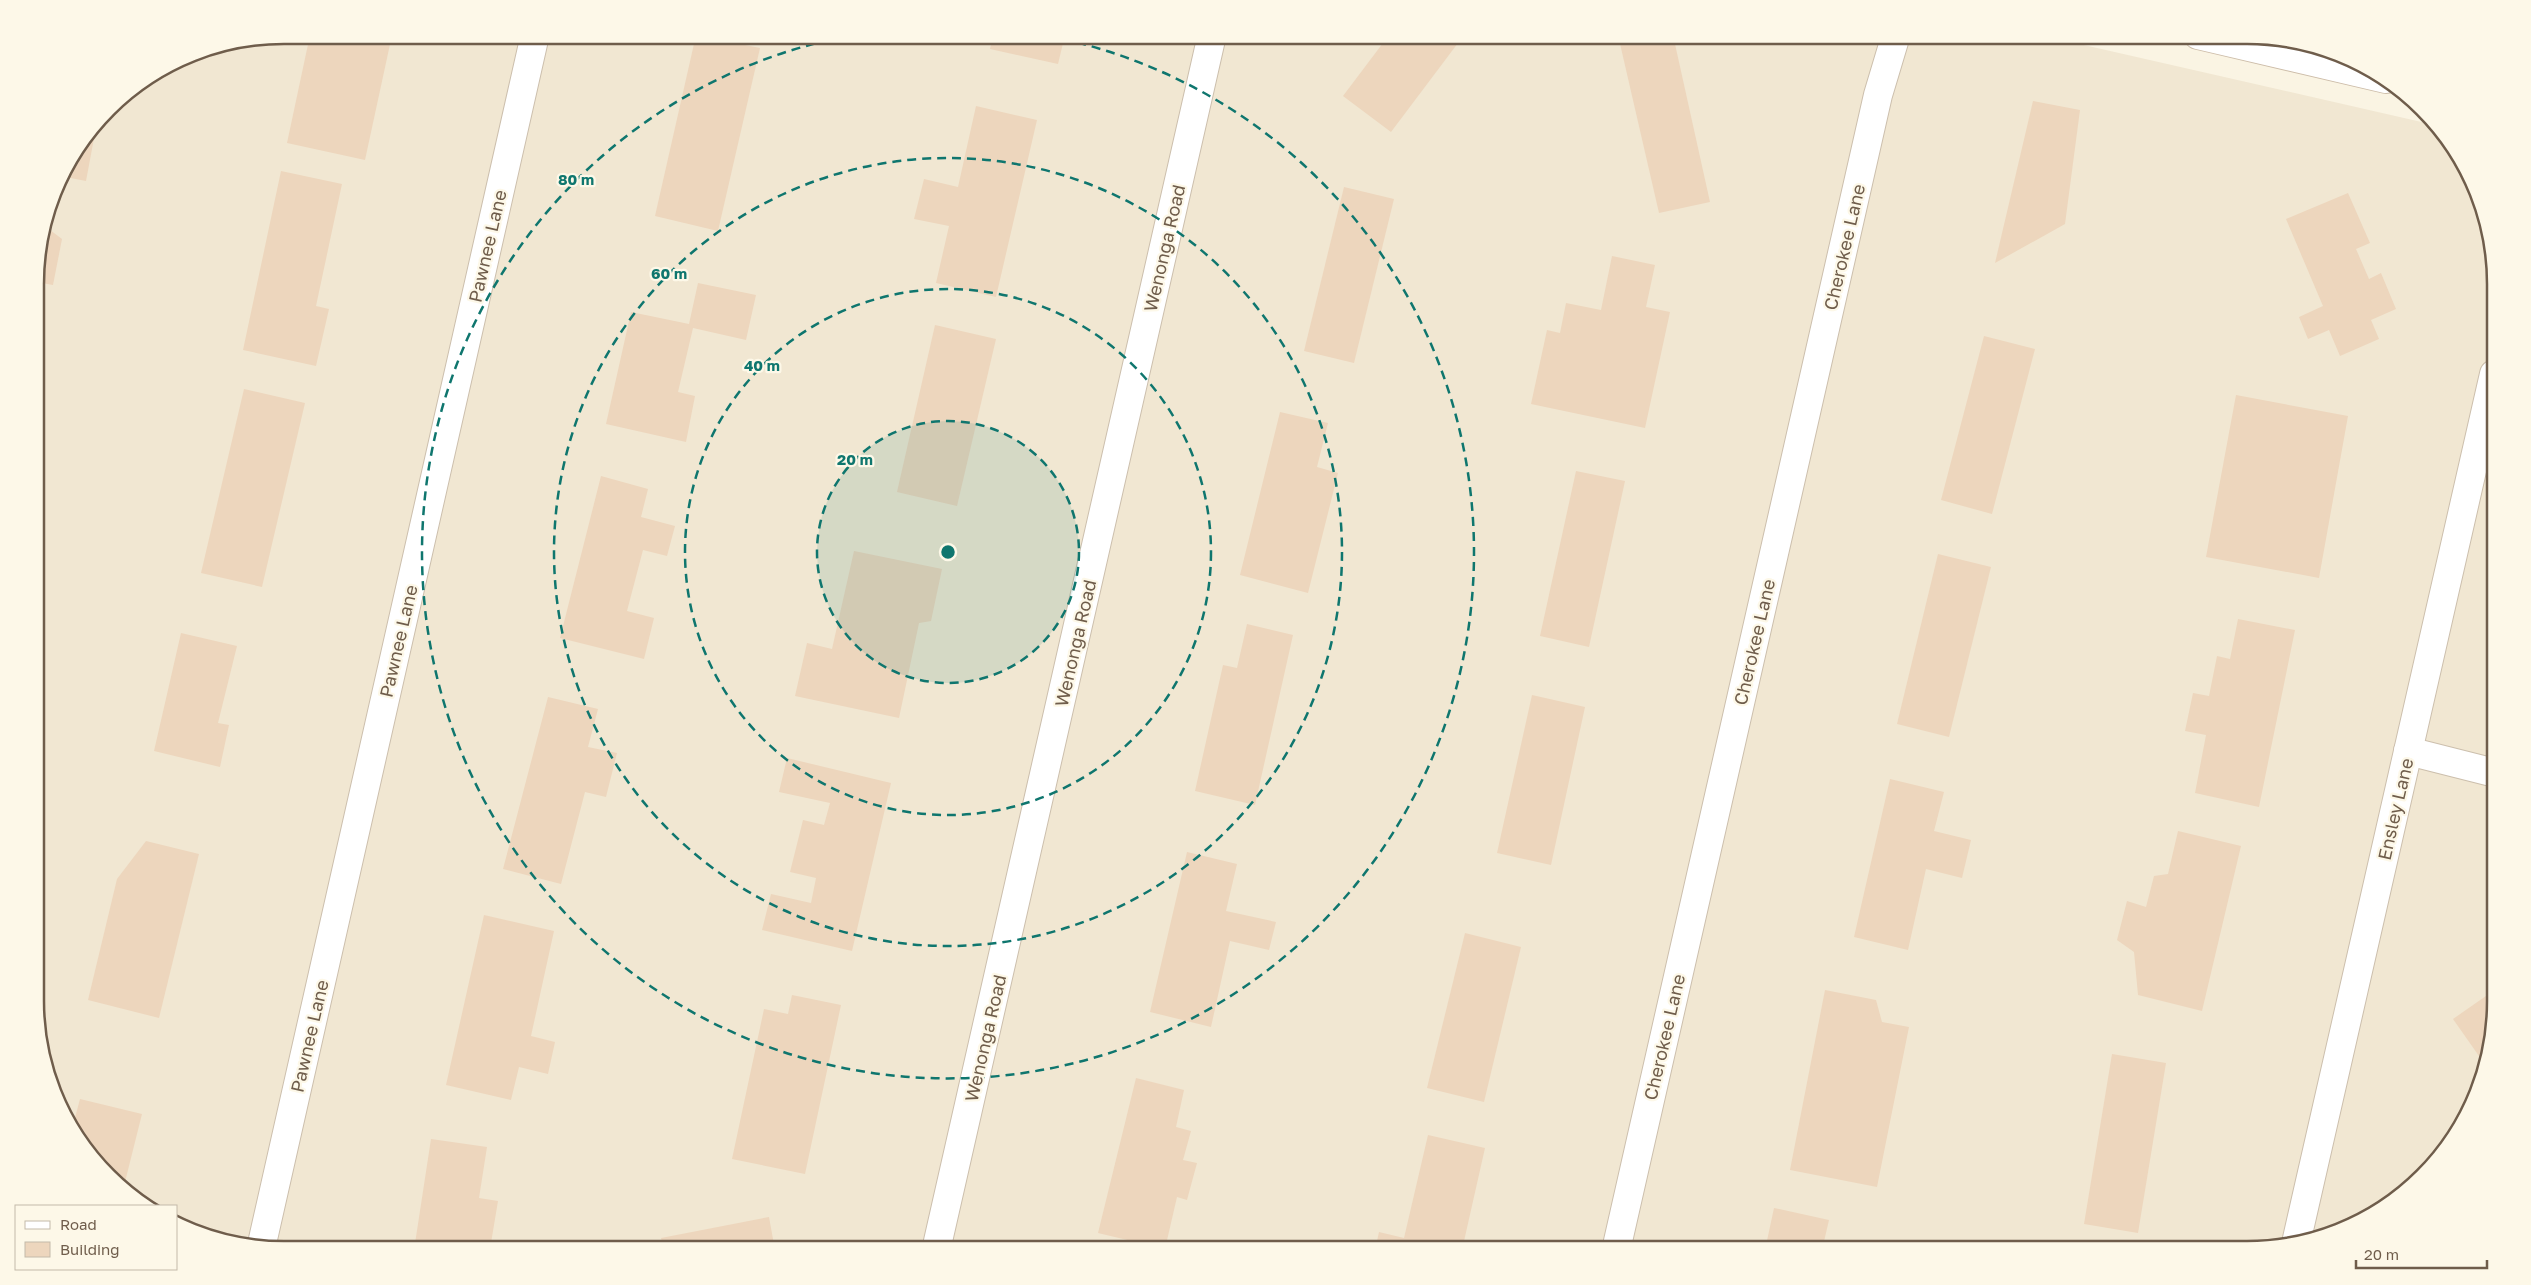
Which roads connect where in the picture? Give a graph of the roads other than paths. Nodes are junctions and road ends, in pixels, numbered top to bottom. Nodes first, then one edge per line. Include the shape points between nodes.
1 (533, 44) edge
2 (1210, 44) edge
3 (1893, 44) edge
4 (2236, 44) edge
5 (2366, 75) edge
6 (2487, 405) edge
7 (2408, 751) junction
8 (2487, 771) edge
9 (2298, 1236) edge
10 (263, 1240) edge
11 (938, 1241) edge
12 (1618, 1241) edge

1 - 10 street, Pawnee Lane
2 - 11 street, Wenonga Road
3 - 12 street, Cherokee Lane via 1876,105
4 - 5 street
6 - 7 street, Ensley Lane
7 - 8 street
7 - 9 street, Ensley Lane

